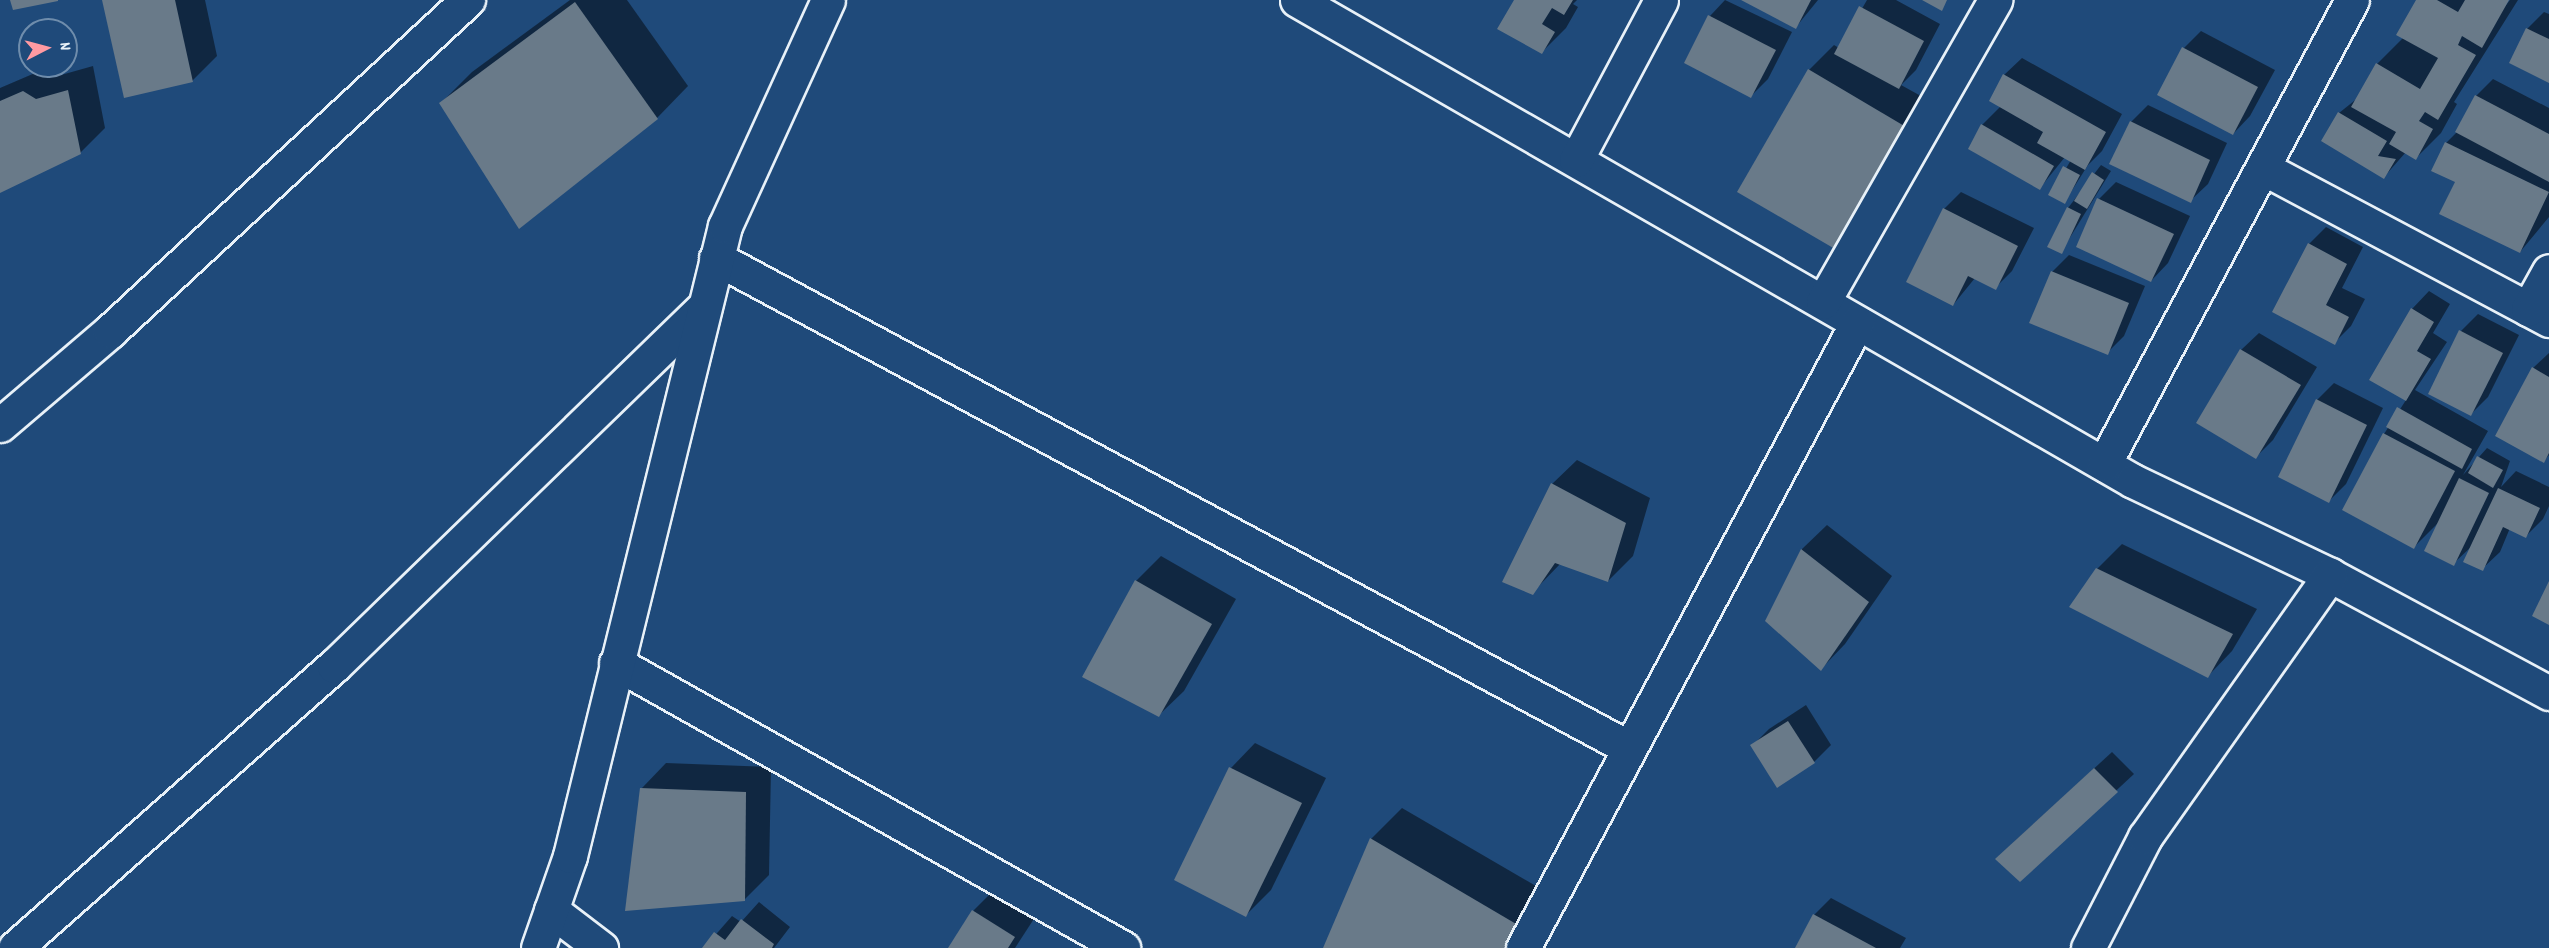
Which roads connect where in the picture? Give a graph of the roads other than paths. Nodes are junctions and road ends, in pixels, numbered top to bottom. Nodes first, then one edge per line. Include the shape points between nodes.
1 (468, 0) edge
2 (828, 0) edge
3 (1297, 0) edge
4 (1661, 0) edge
5 (1995, 0) edge
6 (2352, 0) edge
7 (1576, 160) junction
8 (2265, 169) junction
9 (716, 258) junction
10 (2549, 271) edge
11 (1823, 302) junction
12 (704, 307) junction
13 (2538, 315) edge
14 (1857, 322) junction
15 (0, 425) edge
16 (2104, 464) junction
17 (2330, 575) junction
18 (616, 663) junction
19 (2549, 693) edge
20 (1629, 748) junction
21 (551, 910) junction
22 (15, 948) edge
23 (538, 948) edge
24 (602, 948) edge
25 (1123, 948) edge
26 (1523, 948) edge
27 (2088, 948) edge

1 - 15 street via 110,330
2 - 9 street via 725,226
3 - 7 street
4 - 7 street
5 - 11 street
6 - 8 street
7 - 11 street
8 - 13 street
8 - 16 street
9 - 12 street
9 - 20 street
10 - 13 street
11 - 14 street
12 - 18 street
12 - 22 street via 334,666
14 - 16 street
14 - 20 street
16 - 17 street
17 - 19 street
17 - 27 street via 2145,837
18 - 21 street via 570,856
18 - 25 street
20 - 26 street
21 - 23 street
21 - 24 street

